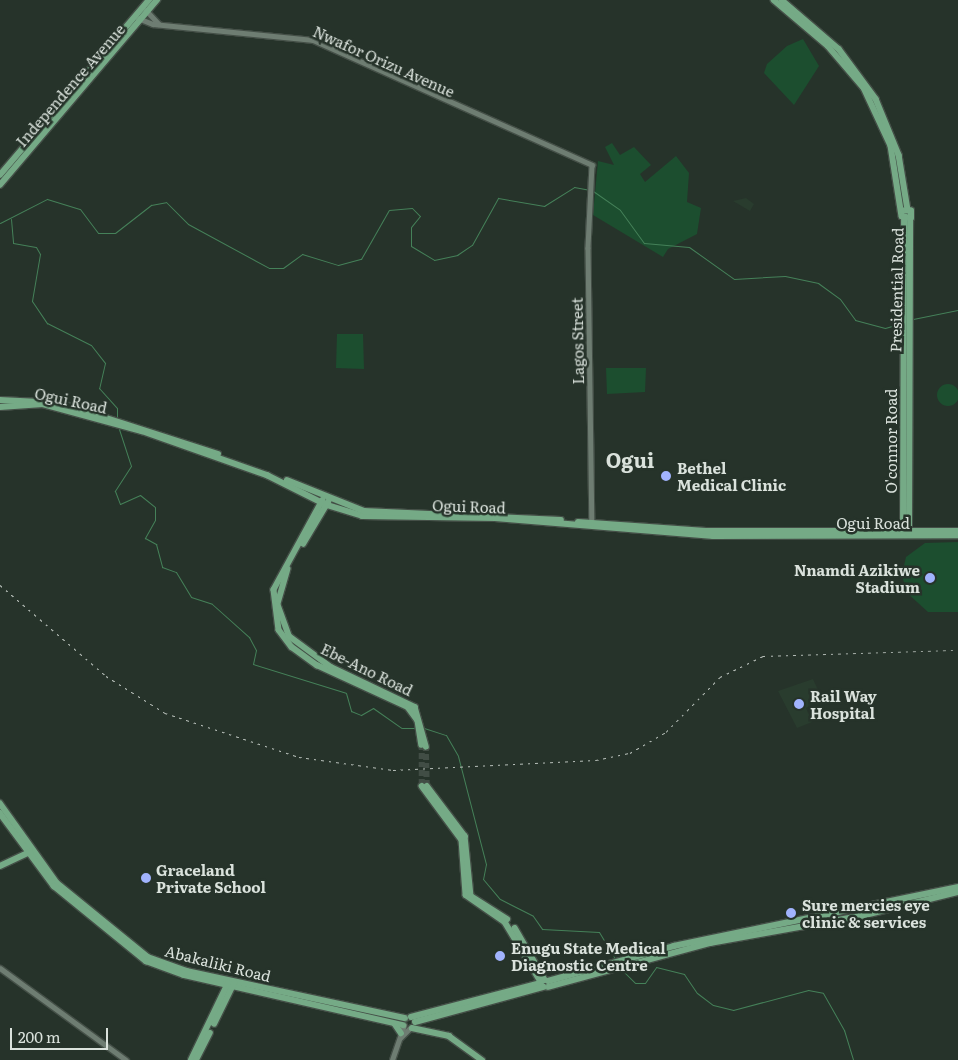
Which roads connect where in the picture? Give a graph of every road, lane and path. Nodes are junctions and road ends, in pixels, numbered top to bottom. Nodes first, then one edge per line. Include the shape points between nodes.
1 (149, 0) edge
2 (157, 0) edge
3 (774, 0) edge
4 (793, 0) edge
5 (783, 3) edge
6 (146, 10) junction
7 (137, 17) junction
8 (142, 22) junction
9 (160, 24) junction
10 (588, 162) joint
11 (0, 175) edge
12 (0, 185) edge
13 (906, 210) junction
14 (907, 219) junction
15 (906, 361) joint
16 (0, 399) edge
17 (59, 405) junction
18 (0, 407) edge
19 (325, 502) junction
20 (906, 522) junction
21 (592, 525) junction
22 (916, 531) junction
23 (958, 531) edge
24 (896, 532) junction
25 (906, 534) junction
26 (958, 535) edge
27 (424, 746) tunnel mouth
28 (424, 786) tunnel mouth
29 (0, 803) edge
30 (0, 813) edge
31 (29, 852) junction
32 (0, 866) edge
33 (958, 887) edge
34 (958, 892) edge
35 (788, 927) junction
36 (0, 968) edge
37 (231, 983) junction
38 (544, 983) junction
39 (470, 1004) junction
40 (334, 1007) junction
41 (434, 1016) junction
42 (409, 1023) junction
43 (395, 1024) junction
44 (434, 1031) junction
45 (400, 1036) junction
46 (126, 1060) edge
47 (191, 1060) edge
48 (196, 1060) edge
49 (392, 1060) edge
50 (482, 1060) edge

1 - 6 main road, Independence Avenue
2 - 6 main road, Independence Avenue
3 - 5 main road, Presidential Road
4 - 5 main road
5 - 13 main road, Presidential Road via 852,68 890,130
6 - 7 main road, Independence Avenue
6 - 8 main road, Independence Avenue
6 - 9 street
7 - 8 street
7 - 11 main road, Independence Avenue
8 - 9 street, Nwafor Orizu Avenue
8 - 12 main road, Independence Avenue
9 - 10 street, Nwafor Orizu Avenue via 312,40
10 - 21 street, Lagos Street via 593,168 588,248
13 - 14 main road, Presidential Road
13 - 14 main road, Presidential Road via 912,213
14 - 15 main road, Presidential Road
15 - 20 main road, O'connor Road
16 - 17 main road, Ogui Road
17 - 18 main road, Ogui Road via 24,403
17 - 19 main road, Ogui Road via 161,435 267,475
19 - 21 main road, Ogui Road via 362,516 495,518
19 - 27 main road, Ebe-Ano Road via 274,590 279,630 292,647 317,665 408,707 422,728
20 - 22 main road
20 - 24 main road
20 - 25 main road, O'connor Road
21 - 24 main road, Ogui Road via 706,531
21 - 25 main road, Ogui Road via 713,536
22 - 23 main road, Ogui Road
22 - 25 main road, Ogui Road
24 - 25 main road, Ogui Road
25 - 26 main road, Ogui Road
28 - 38 main road via 465,836 471,896 509,921
29 - 31 main road, Abakaliki Road
30 - 31 main road, Abakaliki Road
31 - 32 main road
31 - 37 main road, Abakaliki Road via 66,895 146,961
33 - 35 main road
34 - 35 main road
35 - 38 main road via 719,939
36 - 46 street
37 - 40 main road, Abakaliki Road
37 - 47 main road
37 - 48 main road
38 - 39 main road
39 - 41 main road
39 - 42 main road
40 - 42 main road, Abakaliki Road
40 - 43 main road, Abakaliki Road
41 - 42 main road
41 - 44 main road via 430,1023
42 - 43 main road, Abakaliki Road
42 - 44 main road
42 - 45 street
43 - 45 main road
44 - 50 main road via 464,1044
45 - 49 street

